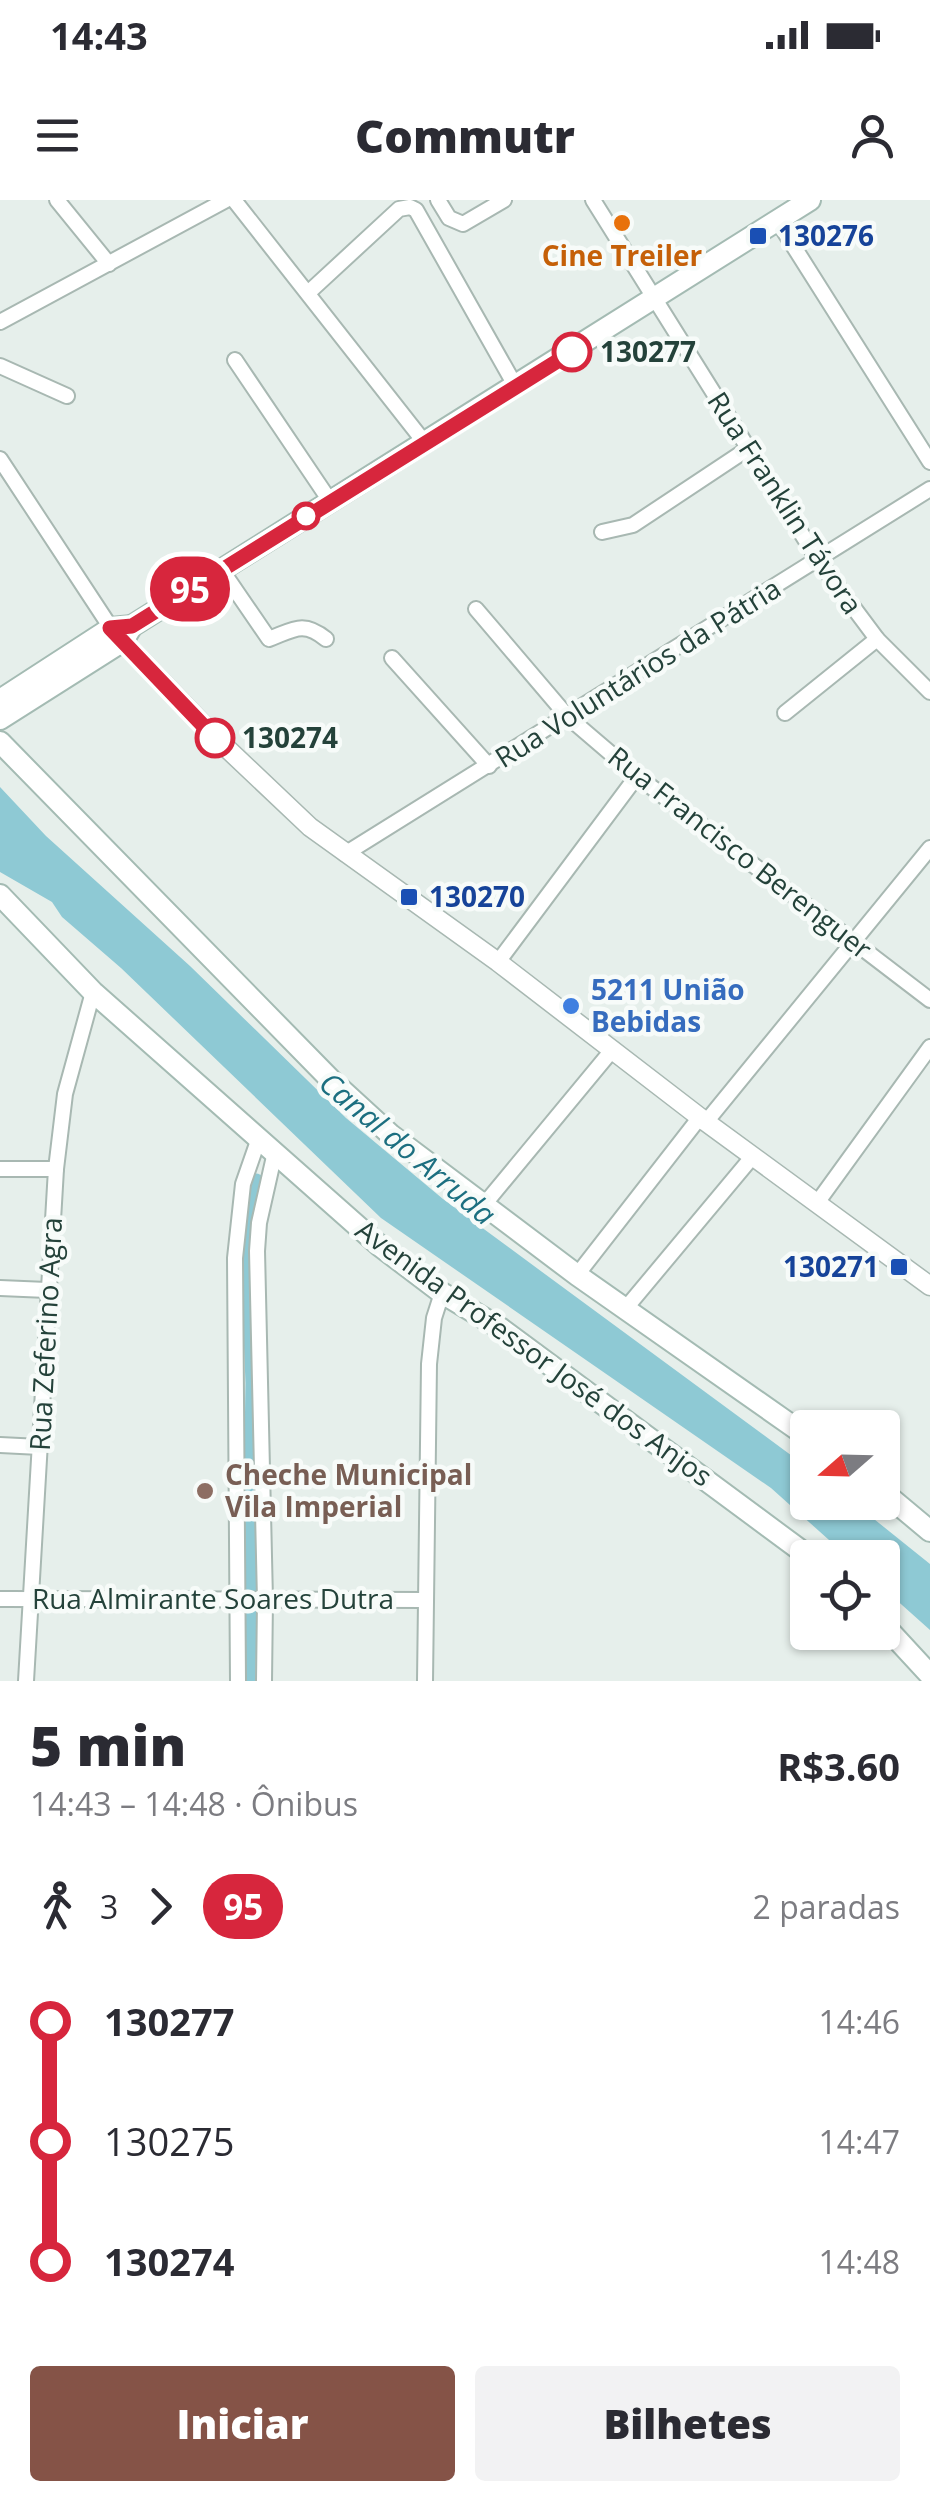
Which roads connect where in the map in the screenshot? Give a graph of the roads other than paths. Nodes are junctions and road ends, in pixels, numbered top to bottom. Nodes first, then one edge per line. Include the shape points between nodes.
1 (57, 200) edge
2 (226, 200) edge
3 (234, 200) edge
4 (438, 200) edge
5 (504, 200) edge
6 (592, 200) edge
7 (810, 200) edge
8 (777, 220) junction
9 (109, 264) junction
10 (308, 292) junction
11 (655, 298) junction
12 (0, 322) edge
13 (235, 360) dead end
14 (0, 366) edge
15 (516, 387) junction
16 (67, 396) dead end
17 (425, 444) junction
18 (746, 450) junction
19 (0, 460) edge
20 (930, 462) edge
21 (930, 488) edge
22 (330, 501) junction
23 (602, 532) dead end
24 (818, 560) junction
25 (221, 569) junction
26 (476, 609) dead end
27 (122, 632) junction
28 (326, 639) dead end
29 (877, 639) junction
30 (392, 658) dead end
31 (930, 692) edge
32 (0, 700) edge
33 (785, 713) dead end
34 (568, 717) junction
35 (0, 719) edge
36 (0, 742) edge
37 (489, 766) junction
38 (637, 776) junction
39 (930, 848) edge
40 (344, 854) junction
41 (0, 895) edge
42 (852, 940) junction
43 (498, 962) junction
44 (93, 992) junction
45 (930, 1000) edge
46 (930, 1047) edge
47 (613, 1049) junction
48 (703, 1120) junction
49 (259, 1138) junction
50 (276, 1152) junction
51 (753, 1156) junction
52 (0, 1169) edge
53 (56, 1169) junction
54 (817, 1203) junction
55 (483, 1206) junction
56 (578, 1275) junction
57 (930, 1286) edge
58 (0, 1288) edge
59 (47, 1290) junction
60 (442, 1293) junction
61 (626, 1308) junction
62 (790, 1424) edge
63 (0, 1445) edge
64 (40, 1447) junction
65 (900, 1506) edge
66 (930, 1531) edge
67 (790, 1542) edge
68 (0, 1599) edge
69 (33, 1599) junction
70 (239, 1600) junction
71 (263, 1600) junction
72 (426, 1600) junction
73 (900, 1642) edge
74 (930, 1675) edge
75 (26, 1681) edge
76 (238, 1681) edge
77 (264, 1681) edge
78 (425, 1681) edge

1 - 9 street
2 - 9 street
3 - 10 street
4 - 5 street via 449,218 463,224
6 - 11 street, Rua Franklin Távora
7 - 8 main road
8 - 11 main road
8 - 20 street
9 - 12 street
10 - 15 street via 399,208 410,207
10 - 17 street
11 - 15 main road
11 - 18 street, Rua Franklin Távora
13 - 22 street
14 - 16 street
15 - 17 main road
17 - 22 main road
18 - 23 street via 633,526
18 - 24 street, Rua Franklin Távora
19 - 27 street
21 - 24 street, Rua Voluntários da Pátria
22 - 25 main road
24 - 29 street, Rua Franklin Távora
24 - 34 street, Rua Voluntários da Pátria
25 - 27 main road
25 - 28 street via 268,639 298,628 313,628
26 - 34 street, Rua Francisco Berenguer
27 - 32 main road
27 - 35 main road
27 - 40 street via 270,791
29 - 31 street, Rua Franklin Távora
29 - 33 street
30 - 37 street
34 - 37 street, Rua Voluntários da Pátria
34 - 38 street, Rua Francisco Berenguer
36 - 55 main road via 331,1080
37 - 40 street, Rua Voluntários da Pátria
38 - 42 street, Rua Francisco Berenguer
38 - 43 street
39 - 42 street
40 - 43 street
41 - 44 main road, Avenida Professor José dos Anjos
42 - 45 street, Rua Francisco Berenguer
42 - 48 street
43 - 47 street
44 - 49 main road, Avenida Professor José dos Anjos
44 - 53 street, Rua Zeferino Agra via 65,1094
46 - 54 street
47 - 48 street
47 - 55 street
48 - 51 street
48 - 56 street
49 - 50 main road, Avenida Professor José dos Anjos
49 - 70 street via 236,1224
50 - 60 main road, Avenida Professor José dos Anjos
50 - 71 street via 257,1251
51 - 54 street
51 - 61 street
52 - 53 street
53 - 59 street, Rua Zeferino Agra
54 - 57 street
55 - 56 main road
56 - 61 main road
58 - 59 street
59 - 64 street, Rua Zeferino Agra
60 - 67 main road, Avenida Professor José dos Anjos via 500,1328
60 - 72 street via 430,1352
61 - 62 main road
63 - 64 street
64 - 69 street, Rua Zeferino Agra
65 - 66 main road
68 - 69 street, Rua Almirante Soares Dutra
69 - 70 street, Rua Almirante Soares Dutra
69 - 75 street, Rua Zeferino Agra
70 - 71 street, Rua Almirante Soares Dutra
70 - 76 street
71 - 72 street, Rua Almirante Soares Dutra
71 - 77 street
72 - 78 street
73 - 74 main road

